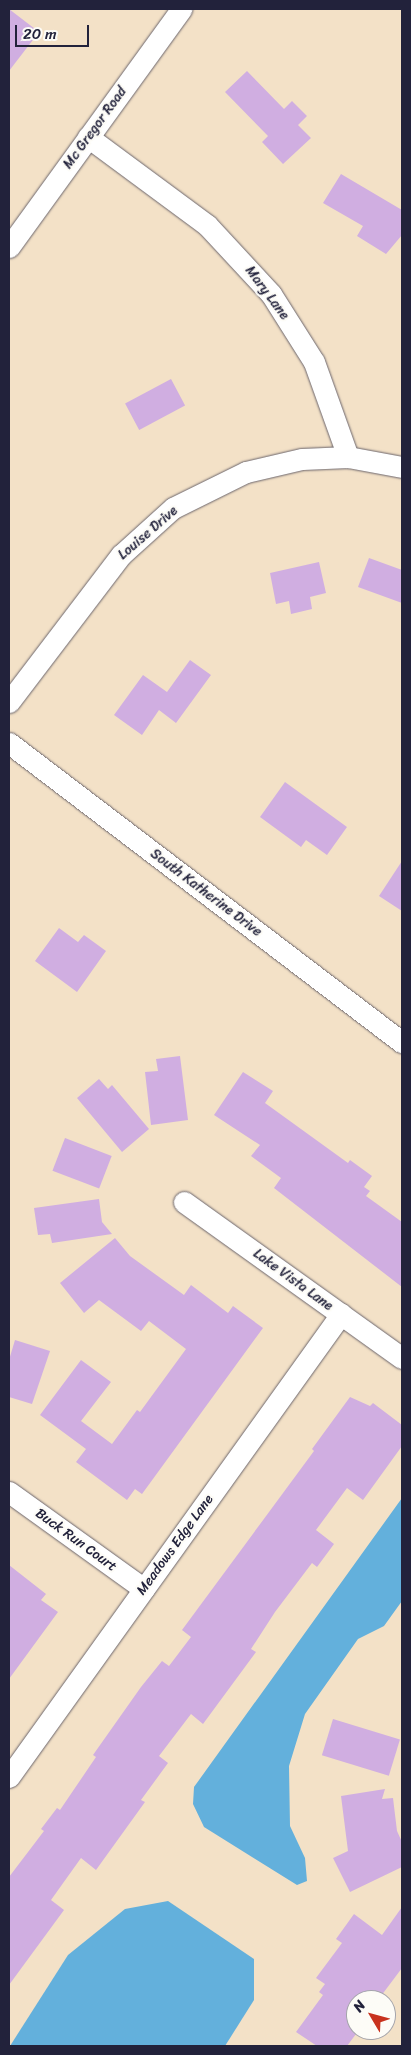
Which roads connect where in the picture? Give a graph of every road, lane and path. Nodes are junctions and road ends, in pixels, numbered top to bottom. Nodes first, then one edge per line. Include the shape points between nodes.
1 (181, 9) edge
2 (88, 137) junction
3 (9, 247) edge
4 (348, 457) junction
5 (402, 467) edge
6 (9, 702) edge
7 (9, 743) edge
8 (402, 1042) edge
9 (184, 1202) dead end
10 (341, 1314) junction
11 (402, 1358) edge
12 (9, 1492) edge
13 (144, 1589) junction
14 (9, 1777) edge

1 - 2 street, Mc Gregor Road
2 - 3 street, Mc Gregor Road
2 - 4 street, Mary Lane via 207,225 270,294 314,362
4 - 5 street
4 - 6 street, Louise Drive via 302,459 246,472 173,508 121,555
7 - 8 street, South Katherine Drive
9 - 10 street, Lake Vista Lane
10 - 11 street, Lake Vista Lane
10 - 13 street, Meadows Edge Lane
12 - 13 street, Buck Run Court
13 - 14 street, Meadows Edge Lane

